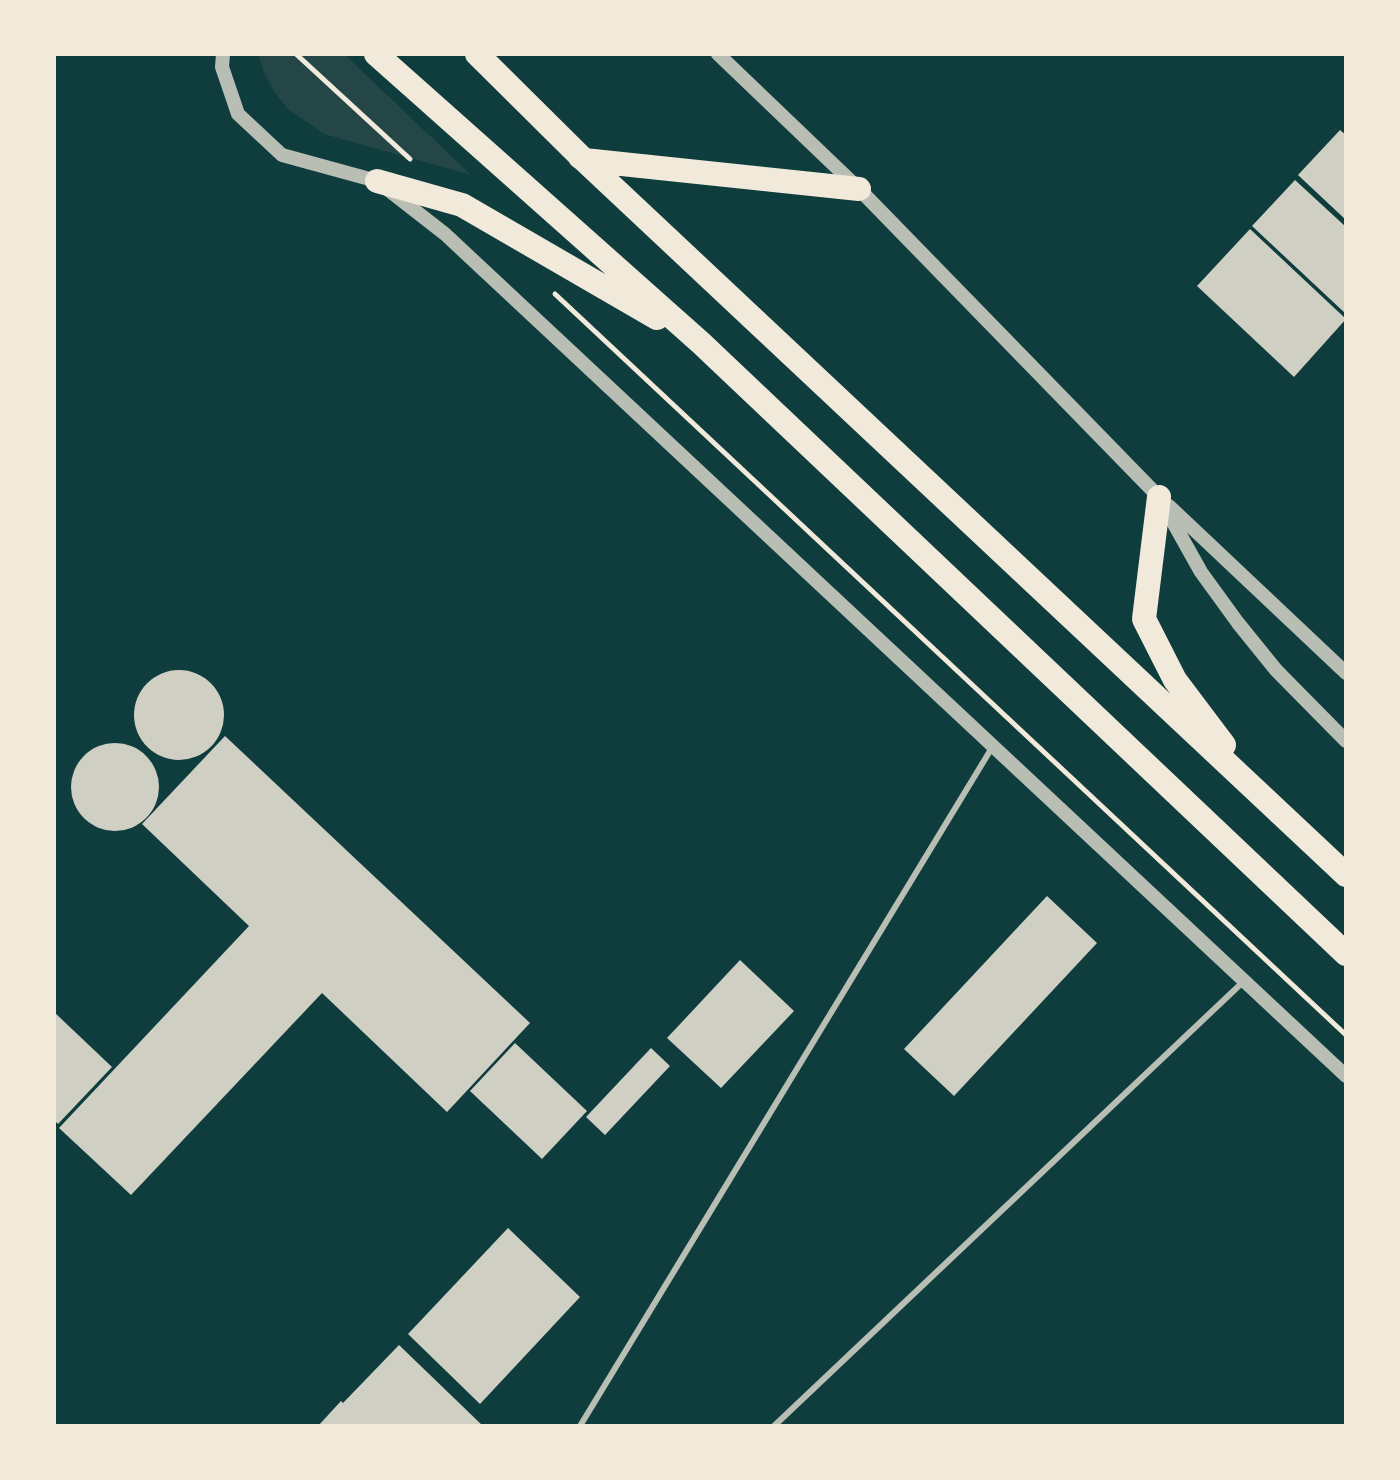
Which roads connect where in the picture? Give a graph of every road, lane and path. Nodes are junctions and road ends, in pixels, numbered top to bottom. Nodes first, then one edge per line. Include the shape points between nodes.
1 (223, 54) edge
2 (296, 54) edge
3 (376, 54) edge
4 (455, 54) edge
5 (477, 54) edge
6 (718, 54) edge
7 (584, 160) junction
8 (412, 161) dead end
9 (377, 181) junction
10 (859, 189) junction
11 (550, 289) dead end
12 (701, 343) junction
13 (1159, 497) junction
14 (1346, 673) edge
15 (1346, 741) edge
16 (993, 746) junction
17 (1261, 795) junction
18 (1346, 875) edge
19 (1346, 954) edge
20 (1244, 981) junction
21 (1346, 1035) edge
22 (1346, 1076) edge
23 (584, 1425) edge
24 (774, 1426) edge

1 - 9 street via 222,67 238,114 282,155
2 - 8 path
3 - 12 highway
4 - 7 highway
5 - 7 highway
6 - 10 street
7 - 10 highway
7 - 17 highway
9 - 12 highway via 462,205
9 - 16 street via 456,245
10 - 13 street
11 - 21 path
12 - 19 highway
13 - 14 street
13 - 15 street via 1201,572 1238,623
13 - 17 highway via 1144,619 1175,680
16 - 20 street
16 - 23 lane
17 - 18 highway
20 - 22 street
20 - 24 lane

